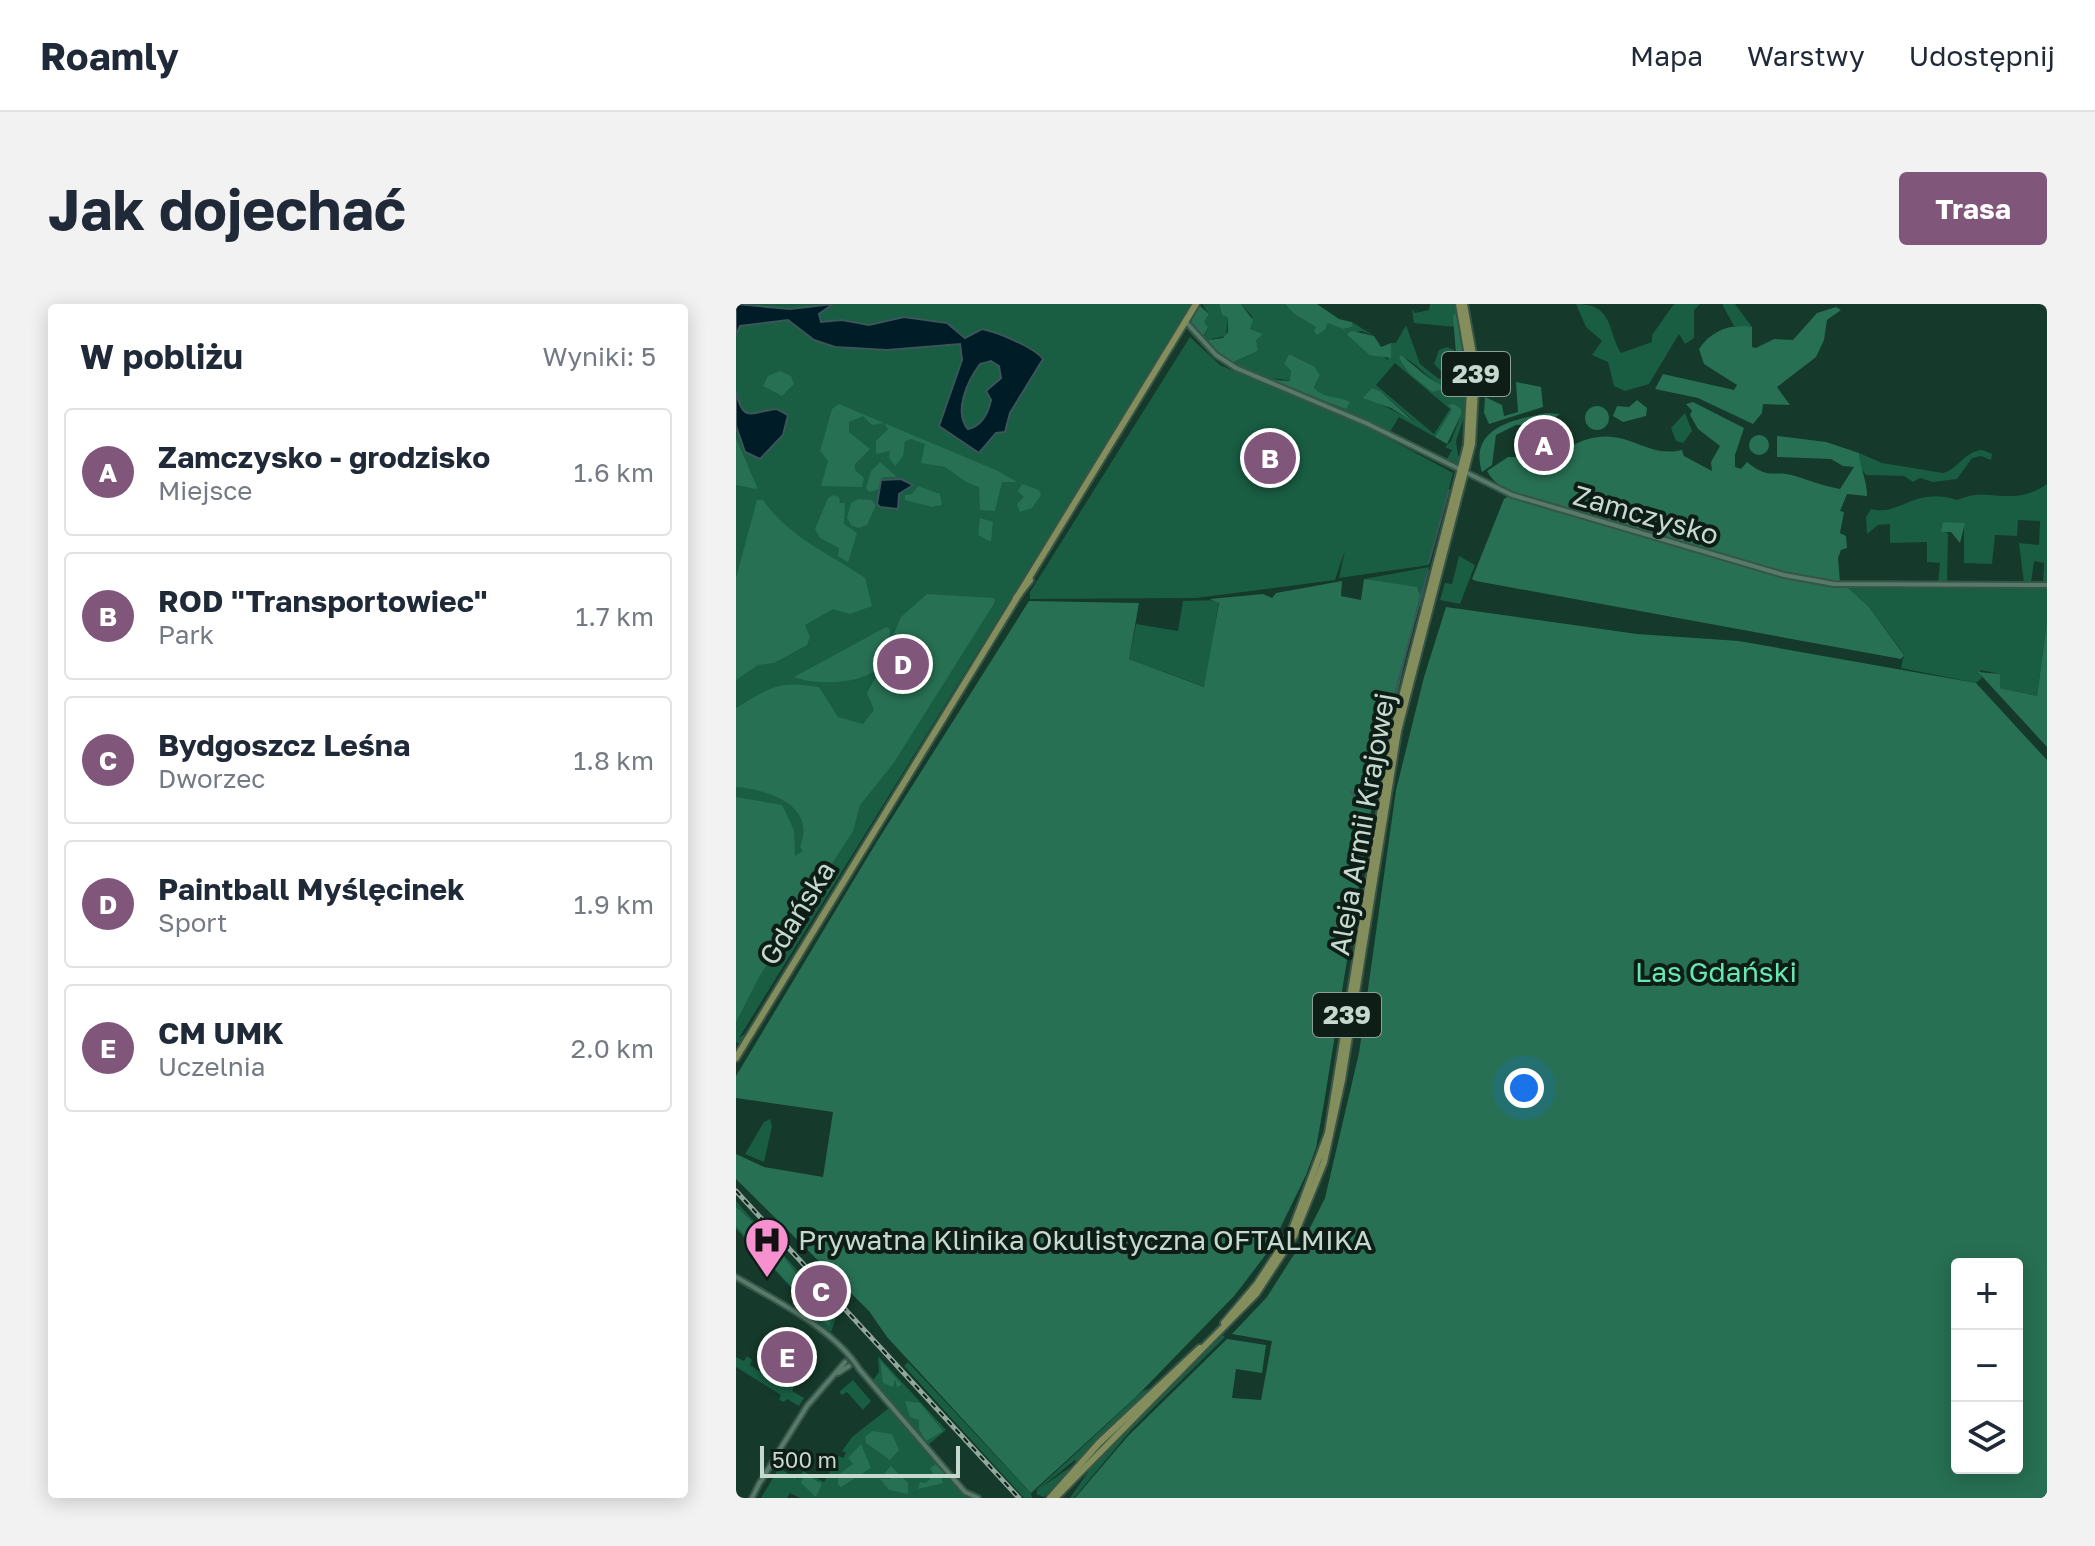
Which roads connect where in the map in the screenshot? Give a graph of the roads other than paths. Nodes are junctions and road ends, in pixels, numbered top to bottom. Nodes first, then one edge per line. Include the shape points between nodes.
1 (1196, 304) edge
2 (1461, 304) edge
3 (1185, 321) junction
4 (1464, 473) junction
5 (2047, 585) edge
6 (737, 1052) edge
7 (736, 1277) edge
8 (849, 1362) junction
9 (965, 1492) junction
10 (751, 1498) edge
11 (970, 1498) edge
12 (978, 1498) edge
13 (1052, 1498) edge

1 - 3 main road, Gdańska
2 - 4 main road, Aleja Armii Krajowej / 239 via 1472,392
3 - 4 street, Zamczysko via 1226,363 1368,424
3 - 6 main road, Gdańska
4 - 5 street, Zamczysko via 1549,508 1794,578 1876,585
4 - 13 main road, Aleja Armii Krajowej / 239 via 1401,718 1338,1107 1313,1194 1286,1249 1249,1302
7 - 8 street via 824,1331
8 - 9 street
8 - 10 street via 807,1406
9 - 11 street
9 - 12 street

